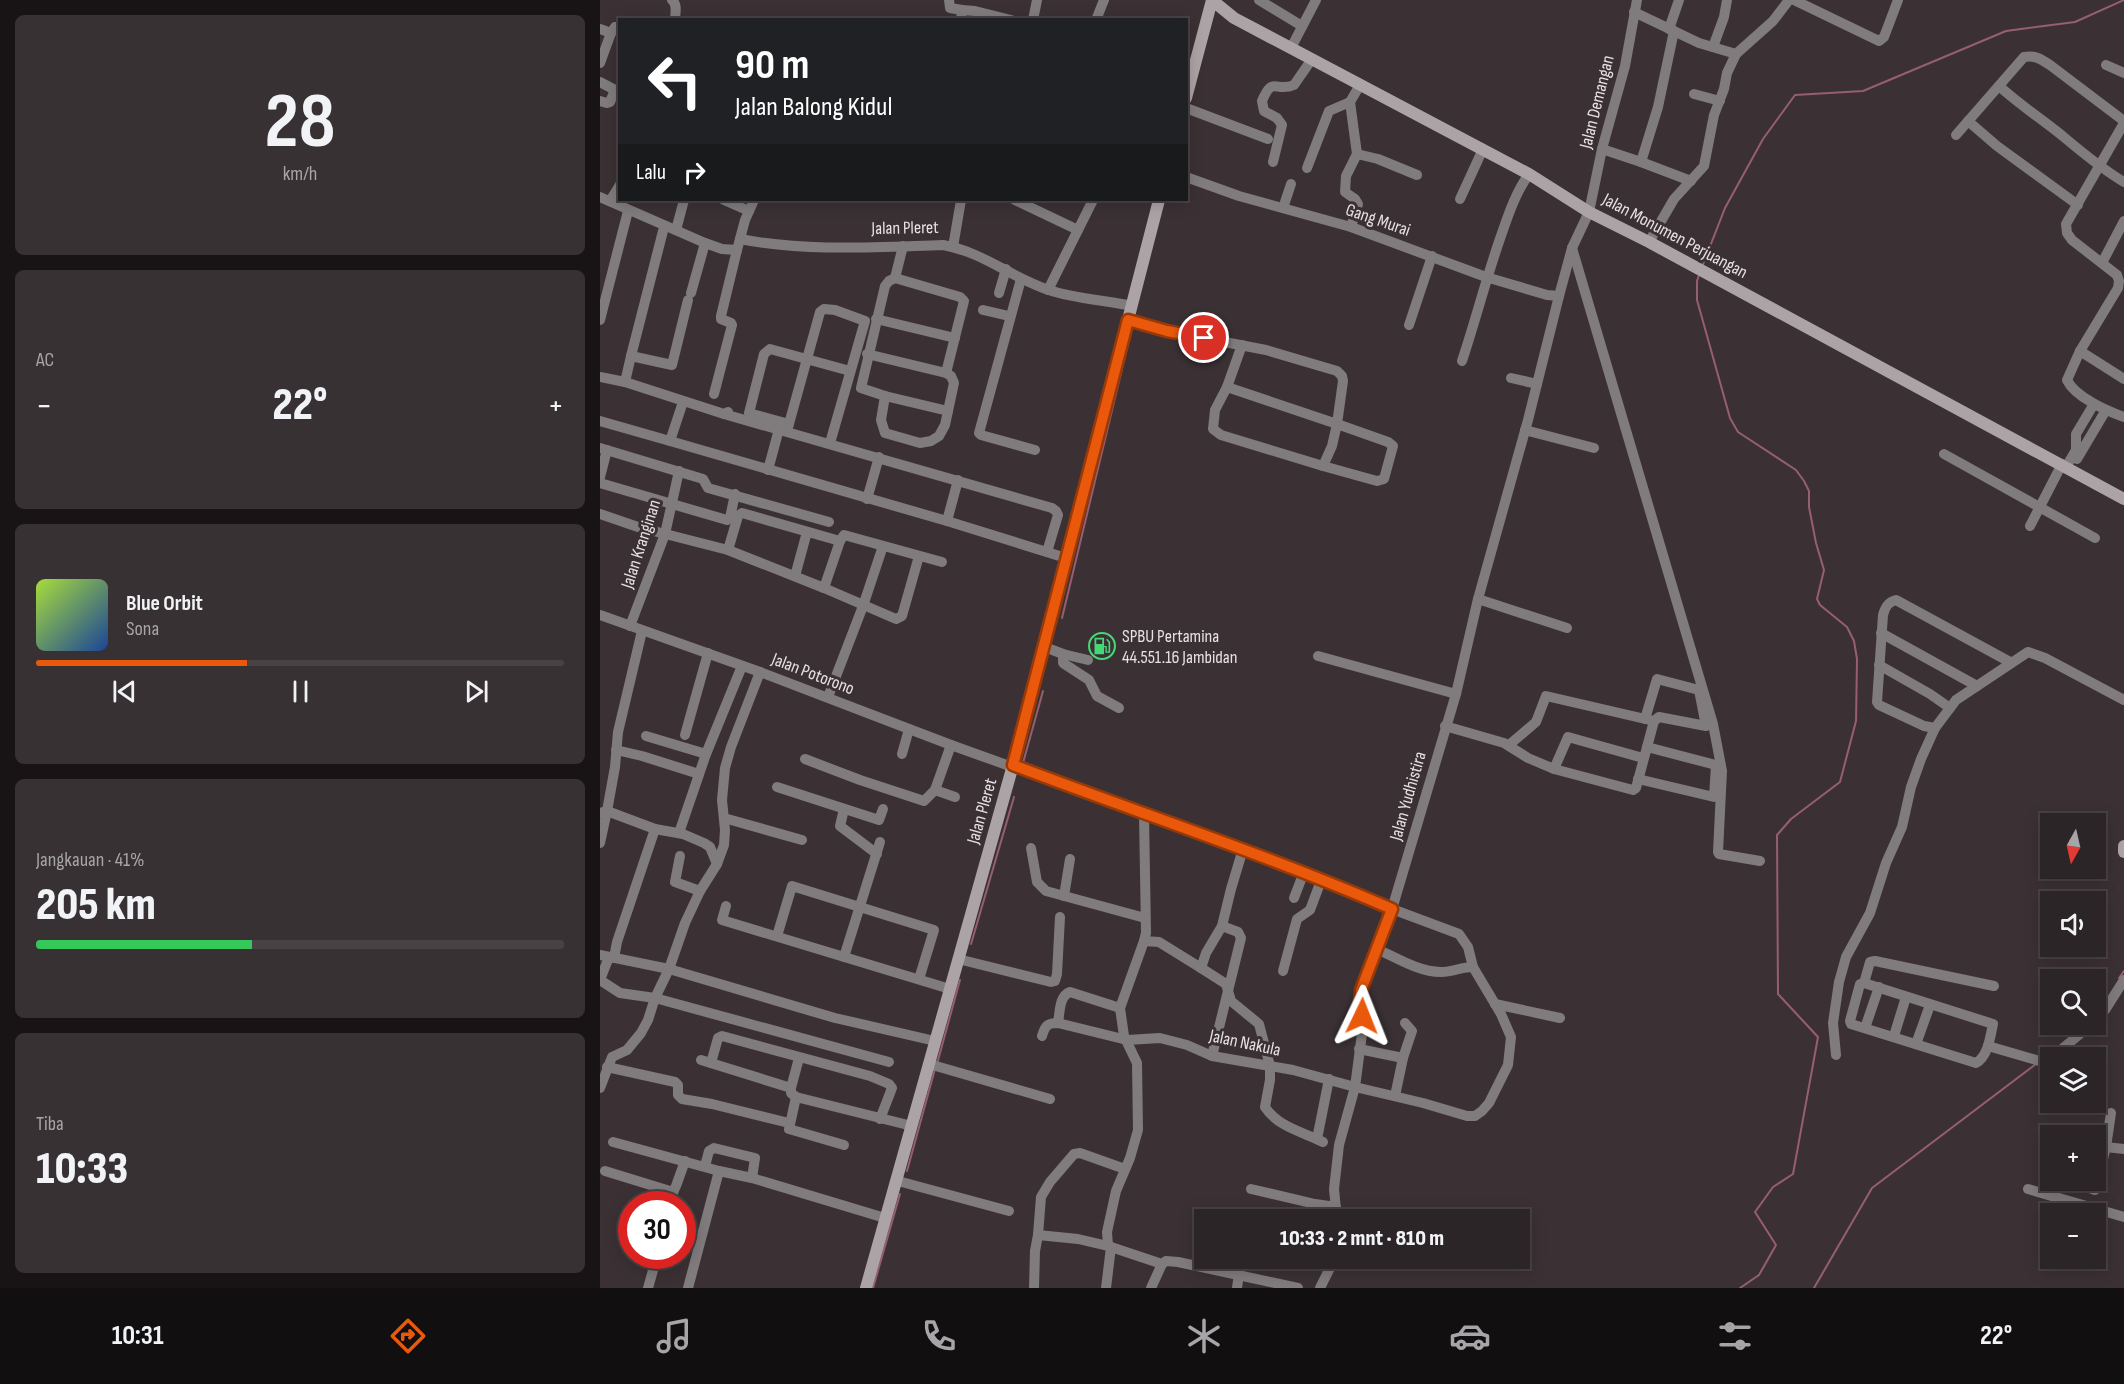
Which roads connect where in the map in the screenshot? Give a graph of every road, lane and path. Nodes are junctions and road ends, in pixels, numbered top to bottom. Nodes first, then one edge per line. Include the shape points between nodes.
1 (672, 0) edge
2 (949, 0) edge
3 (1037, 0) edge
4 (1104, 0) edge
5 (1212, 0) edge
6 (1259, 0) edge
7 (1316, 0) edge
8 (1637, 0) edge
9 (1679, 0) edge
10 (1727, 0) edge
11 (1792, 0) edge
12 (1898, 0) edge
13 (1634, 12) junction
14 (962, 15) edge
15 (675, 18) edge
16 (1003, 18) edge
17 (1033, 18) edge
18 (1097, 18) edge
19 (1302, 26) junction
20 (600, 29) edge
21 (1671, 30) junction
22 (1713, 47) junction
23 (1291, 48) junction
24 (1736, 54) junction
25 (1312, 59) junction
26 (600, 63) edge
27 (2106, 65) dead end
28 (2124, 73) edge
29 (600, 82) edge
30 (1360, 85) junction
31 (1999, 86) junction
32 (1188, 90) edge
33 (1694, 94) dead end
34 (600, 101) edge
35 (1720, 101) junction
36 (1350, 102) junction
37 (1188, 109) edge
38 (1968, 121) junction
39 (2124, 122) edge
40 (1956, 135) dead end
41 (1268, 139) dead end
42 (1483, 149) junction
43 (1602, 149) junction
44 (1357, 154) junction
45 (1273, 162) dead end
46 (1641, 162) junction
47 (2099, 167) junction
48 (1306, 168) dead end
49 (1529, 174) junction
50 (1417, 175) dead end
51 (1188, 178) edge
52 (1691, 182) junction
53 (2124, 182) edge
54 (1291, 184) dead end
55 (618, 188) edge
56 (605, 199) edge
57 (1460, 199) dead end
58 (684, 201) edge
59 (726, 201) edge
60 (754, 201) edge
61 (961, 201) edge
62 (1017, 201) edge
63 (1092, 201) edge
64 (1159, 201) edge
65 (2078, 205) junction
66 (1283, 208) junction
67 (628, 211) junction
68 (749, 211) junction
69 (1589, 212) junction
70 (2124, 221) edge
71 (1351, 227) junction
72 (676, 230) junction
73 (1078, 230) junction
74 (663, 231) dead end
75 (740, 239) junction
76 (1649, 242) junction
77 (705, 243) junction
78 (1572, 243) junction
79 (903, 246) junction
80 (953, 247) junction
81 (737, 250) junction
82 (1432, 256) junction
83 (2102, 263) junction
84 (1006, 269) junction
85 (1486, 277) junction
86 (895, 278) junction
87 (1021, 279) junction
88 (1048, 290) junction
89 (999, 293) dead end
90 (1559, 296) junction
91 (1132, 306) junction
92 (983, 310) dead end
93 (1009, 316) junction
94 (876, 319) junction
95 (600, 320) edge
96 (1128, 320) junction
97 (1409, 325) dead end
98 (955, 338) junction
99 (1242, 345) junction
100 (2080, 351) junction
101 (867, 354) junction
102 (631, 356) junction
103 (807, 359) junction
104 (1462, 361) dead end
105 (850, 371) junction
106 (946, 374) junction
107 (600, 376) edge
108 (1511, 378) dead end
109 (2124, 379) edge
110 (625, 382) junction
111 (1537, 384) junction
112 (1227, 387) junction
113 (714, 394) dead end
114 (885, 396) junction
115 (683, 402) junction
116 (2094, 404) junction
117 (2106, 410) junction
118 (948, 411) junction
119 (749, 413) junction
120 (724, 414) junction
121 (2124, 417) edge
122 (600, 421) edge
123 (1337, 424) junction
124 (785, 428) junction
125 (1525, 430) junction
126 (670, 441) junction
127 (830, 443) junction
128 (1594, 448) dead end
129 (604, 449) edge
130 (1035, 450) dead end
131 (1944, 454) dead end
132 (879, 457) junction
133 (1323, 466) junction
134 (2066, 467) junction
135 (768, 470) junction
136 (679, 471) junction
137 (600, 477) edge
138 (958, 480) junction
139 (600, 483) edge
140 (735, 494) junction
141 (867, 499) junction
142 (2124, 499) edge
143 (672, 504) junction
144 (2040, 508) junction
145 (600, 514) edge
146 (947, 521) junction
147 (829, 522) dead end
148 (2030, 526) dead end
149 (807, 532) junction
150 (665, 534) junction
151 (2095, 538) dead end
152 (840, 541) junction
153 (883, 546) junction
154 (728, 550) junction
155 (1047, 552) junction
156 (919, 556) junction
157 (1066, 558) junction
158 (942, 562) dead end
159 (795, 576) junction
160 (824, 588) junction
161 (1478, 599) junction
162 (863, 606) junction
163 (600, 615) edge
164 (630, 626) junction
165 (1567, 628) dead end
166 (642, 631) junction
167 (1881, 633) junction
168 (1042, 646) junction
169 (708, 653) junction
170 (1063, 654) junction
171 (1318, 656) dead end
172 (1088, 660) dead end
173 (2010, 662) junction
174 (1879, 665) junction
175 (742, 666) junction
176 (760, 672) junction
177 (1977, 686) junction
178 (1456, 694) junction
179 (828, 697) junction
180 (2124, 700) edge
181 (1119, 708) dead end
182 (1950, 708) junction
183 (1650, 720) junction
184 (1445, 726) junction
185 (1935, 728) junction
186 (909, 729) junction
187 (685, 735) dead end
188 (646, 736) dead end
189 (951, 745) junction
190 (1509, 745) junction
191 (1647, 747) junction
192 (616, 750) junction
193 (706, 754) junction
194 (902, 754) dead end
195 (1644, 758) junction
196 (805, 759) dead end
197 (1013, 765) junction
198 (1554, 769) junction
199 (699, 774) junction
200 (1638, 779) junction
201 (777, 787) dead end
202 (934, 790) junction
203 (956, 797) dead end
204 (883, 808) dead end
205 (844, 809) junction
206 (604, 812) edge
207 (1144, 814) junction
208 (724, 818) junction
209 (655, 829) junction
210 (679, 833) junction
211 (802, 840) dead end
212 (880, 842) dead end
213 (600, 843) edge
214 (2124, 846) edge
215 (1031, 848) dead end
216 (1243, 849) junction
217 (2124, 852) edge
218 (877, 854) junction
219 (680, 856) dead end
220 (1070, 859) dead end
221 (1760, 861) dead end
222 (717, 864) junction
223 (1304, 872) junction
224 (1322, 878) junction
225 (700, 891) junction
226 (1064, 896) junction
227 (1294, 898) dead end
228 (726, 906) dead end
229 (860, 907) junction
230 (1392, 909) junction
231 (1060, 917) dead end
232 (1145, 918) junction
233 (1222, 926) junction
234 (777, 936) junction
235 (1144, 942) junction
236 (1377, 950) junction
237 (608, 957) edge
238 (844, 957) junction
239 (958, 959) junction
240 (1473, 967) junction
241 (1201, 968) junction
242 (669, 969) junction
243 (1283, 970) dead end
244 (919, 979) junction
245 (600, 980) edge
246 (2124, 980) edge
247 (1864, 983) junction
248 (1994, 986) dead end
249 (1879, 987) junction
250 (950, 989) junction
251 (1229, 990) junction
252 (1906, 997) junction
253 (655, 998) junction
254 (1495, 1004) junction
255 (1930, 1005) junction
256 (1120, 1008) junction
257 (2106, 1010) edge
258 (1560, 1018) dead end
259 (1058, 1023) junction
260 (1405, 1023) dead end
261 (1865, 1028) junction
262 (2078, 1035) edge
263 (1042, 1036) dead end
264 (1894, 1036) junction
265 (1127, 1040) junction
266 (935, 1041) junction
267 (1916, 1044) junction
268 (1988, 1046) junction
269 (2062, 1047) edge
270 (1359, 1049) junction
271 (1836, 1055) dead end
272 (1212, 1056) junction
273 (800, 1058) junction
274 (1403, 1058) junction
275 (2040, 1058) edge
276 (889, 1062) dead end
277 (930, 1064) junction
278 (1270, 1066) junction
279 (604, 1071) edge
280 (1329, 1079) junction
281 (1355, 1087) junction
282 (600, 1088) edge
283 (794, 1092) junction
284 (1395, 1096) junction
285 (1050, 1099) dead end
286 (2111, 1113) dead end
287 (880, 1119) junction
288 (789, 1123) junction
289 (912, 1126) junction
290 (2106, 1130) edge
291 (614, 1142) dead end
292 (844, 1145) dead end
293 (2106, 1147) edge
294 (2124, 1149) edge
295 (685, 1161) junction
296 (705, 1166) junction
297 (1125, 1169) junction
298 (605, 1171) dead end
299 (719, 1171) junction
300 (752, 1178) junction
301 (898, 1181) junction
302 (1251, 1189) dead end
303 (2028, 1189) dead end
304 (674, 1190) joint
305 (2072, 1203) edge
306 (1336, 1207) joint
307 (1009, 1211) dead end
308 (2106, 1212) edge
309 (2124, 1217) edge
310 (885, 1218) junction
311 (1038, 1235) junction
312 (1109, 1246) junction
313 (1162, 1264) junction
314 (653, 1269) edge
315 (1330, 1269) edge
316 (1239, 1274) junction
317 (1269, 1285) edge
318 (648, 1288) edge
319 (688, 1288) edge
320 (866, 1288) edge
321 (1034, 1288) edge
322 (1106, 1288) edge
323 (1151, 1288) edge
324 (1237, 1288) edge
325 (1298, 1288) edge
326 (1320, 1288) edge

1 - 15 street
2 - 14 street via 950,8
3 - 17 street
4 - 18 street
5 - 23 main road, Jalan Monumen Perjuangan via 1234,18
5 - 32 main road
6 - 19 street
7 - 19 street
8 - 13 street, Jalan Demangan
9 - 21 street
10 - 22 street
11 - 12 street via 1879,41
11 - 24 street
13 - 21 street
13 - 43 street, Jalan Demangan
14 - 16 street via 975,11
19 - 23 street
20 - 26 street via 613,30
21 - 22 street
21 - 46 street via 1658,107
22 - 24 street
23 - 25 main road, Jalan Monumen Perjuangan
24 - 35 street
25 - 30 main road, Jalan Monumen Perjuangan
25 - 45 street via 1294,85 1268,88 1262,102 1264,111 1282,125
27 - 28 street
29 - 34 street via 615,90 610,102
30 - 36 street
30 - 42 main road, Jalan Monumen Perjuangan
31 - 38 street
31 - 39 street via 2024,57 2037,57
31 - 47 street
33 - 35 street
35 - 52 street via 1704,166
36 - 44 street
36 - 48 street via 1329,111
37 - 41 street
38 - 40 street
38 - 65 street
39 - 47 street
42 - 49 main road, Jalan Monumen Perjuangan
42 - 57 street
43 - 46 street
43 - 69 street, Jalan Demangan
44 - 50 street
44 - 71 street via 1345,183 1346,192 1358,204
46 - 52 street
47 - 53 street
47 - 65 street
49 - 69 main road, Jalan Monumen Perjuangan
49 - 85 street via 1513,202
51 - 66 street, Gang Murai
52 - 76 street via 1674,199
54 - 66 street
55 - 56 street
56 - 67 street
58 - 72 street
59 - 68 street
60 - 68 street
61 - 80 street
62 - 73 street
63 - 73 street
64 - 91 main road, Jalan Pleret
65 - 83 street via 2066,224 2067,233
66 - 71 street, Gang Murai
67 - 72 street
67 - 95 street
68 - 75 street
69 - 76 main road, Jalan Monumen Perjuangan
69 - 78 street, Jalan Demangan
70 - 83 street
71 - 82 street, Gang Murai
72 - 77 street
73 - 88 street
74 - 102 street
75 - 79 street, Jalan Pleret via 820,247
75 - 81 street
76 - 134 main road, Jalan Monumen Perjuangan
77 - 81 street
77 - 102 street via 672,365
78 - 90 street, Jalan Demangan
78 - 221 street via 1713,724 1722,771 1718,852
79 - 80 street, Jalan Pleret
79 - 86 street
80 - 84 street, Jalan Pleret
81 - 113 street via 721,316 732,325
82 - 85 street, Gang Murai
82 - 97 street
83 - 100 street via 2117,275 2118,288
84 - 87 street, Jalan Pleret
84 - 89 street
85 - 90 street, Gang Murai
85 - 104 street
86 - 94 street via 885,286
86 - 98 street via 964,301
87 - 88 street, Jalan Pleret
87 - 93 street
88 - 91 street, Jalan Pleret
90 - 111 street, Jalan Demangan
91 - 96 main road, Jalan Pleret
92 - 93 street
93 - 130 street via 979,433
94 - 98 street
94 - 101 street
96 - 99 street
96 - 157 main road, Jalan Pleret
98 - 106 street
99 - 112 street
99 - 123 street via 1336,371 1343,381
100 - 109 street
100 - 116 street via 2067,381
101 - 106 street
101 - 114 street via 861,388
102 - 110 street
103 - 105 street
103 - 105 street via 820,312 835,310 865,321
103 - 119 street via 766,351
103 - 124 street
105 - 127 street
106 - 118 street via 954,383
107 - 110 street
108 - 111 street
110 - 115 street
111 - 125 street, Jalan Demangan
112 - 123 street
112 - 133 street via 1215,410 1212,423 1216,433
114 - 118 street
114 - 118 street via 881,414 885,433 916,442 939,436
115 - 120 street
115 - 126 street
116 - 117 street
116 - 134 street via 2076,434 2076,450
117 - 121 street
117 - 134 street
119 - 120 street via 734,410
119 - 124 street
120 - 124 street
122 - 126 street
123 - 133 street
123 - 133 street via 1391,444 1394,450 1381,481
124 - 127 street
124 - 135 street
125 - 128 street
125 - 161 street, Jalan Yudhistira
126 - 135 street
127 - 132 street
129 - 136 street
129 - 137 street
131 - 144 street
132 - 138 street
132 - 141 street
134 - 142 main road, Jalan Monumen Perjuangan
134 - 144 street
135 - 141 street
136 - 140 street via 705,480 708,488
136 - 143 street, Jalan Kranginan
138 - 146 street
138 - 155 street via 1056,511
139 - 143 street
140 - 143 street via 727,520
140 - 147 street
141 - 146 street
143 - 150 street, Jalan Kranginan
144 - 148 street
144 - 151 street
145 - 150 street
146 - 155 street
149 - 152 street
149 - 154 street via 739,514
149 - 159 street
150 - 154 street
150 - 164 street, Jalan Kranginan
152 - 153 street via 844,535
152 - 160 street
153 - 156 street
153 - 162 street
154 - 159 street
155 - 157 street
156 - 158 street
156 - 162 street via 900,619
157 - 168 main road, Jalan Pleret
159 - 160 street
160 - 162 street
161 - 165 street
161 - 178 street, Jalan Yudhistira
162 - 179 street
163 - 164 street, Jalan Potorono
164 - 166 street, Jalan Potorono
166 - 169 street, Jalan Potorono
166 - 192 street
167 - 173 street via 1885,607 1896,600
167 - 174 street
167 - 177 street
168 - 170 street
168 - 197 main road, Jalan Pleret
169 - 175 street, Jalan Potorono
169 - 187 street
170 - 172 street
170 - 181 street via 1063,663 1089,680 1097,696
171 - 178 street
173 - 177 street
173 - 180 street via 2032,652
174 - 182 street
174 - 185 street via 1879,705
175 - 176 street, Jalan Potorono
175 - 193 street
176 - 179 street, Jalan Potorono
176 - 208 street via 725,768
177 - 182 street
178 - 184 street, Jalan Yudhistira
179 - 186 street, Jalan Potorono
182 - 185 street
183 - 183 street via 1657,679 1699,691 1706,726 1659,717
183 - 190 street via 1546,696 1536,723
183 - 191 street
184 - 190 street
184 - 230 street, Jalan Yudhistira
185 - 271 street via 1911,787 1902,827 1870,913 1846,957 1833,1023
186 - 189 street, Jalan Potorono
186 - 194 street
188 - 193 street
189 - 197 street, Jalan Potorono
189 - 202 street
190 - 198 street
191 - 195 street
191 - 200 street via 1716,765 1714,797
192 - 199 street
192 - 206 street
193 - 199 street
195 - 198 street via 1568,737
195 - 200 street
196 - 202 street via 924,801
197 - 207 street, Jalan Potorono
197 - 239 main road, Jalan Pleret
198 - 200 street via 1633,790
199 - 210 street
201 - 205 street
202 - 203 street
204 - 205 street via 879,820
205 - 218 street via 840,826
206 - 209 street
206 - 213 street
207 - 216 street, Jalan Potorono
207 - 232 street
208 - 211 street
208 - 222 street via 724,845
209 - 210 street
209 - 237 street via 621,932
210 - 222 street via 710,848
212 - 218 street
214 - 217 main road
215 - 226 street via 1037,882 1042,889
216 - 223 street, Jalan Potorono
216 - 233 street
218 - 229 street
219 - 225 street via 675,882
220 - 226 street
222 - 225 street
223 - 224 street, Jalan Potorono
223 - 227 street
224 - 230 street, Jalan Potorono
224 - 243 street via 1310,910 1297,919
225 - 242 street
226 - 232 street
228 - 234 street via 722,920
229 - 234 street via 792,886
229 - 238 street
229 - 244 street via 934,930
230 - 236 street, Jalan Yudhistira
230 - 240 street, Jalan Nakula via 1459,934 1468,947
231 - 239 street via 1055,981
232 - 235 street
233 - 241 street
233 - 251 street via 1238,932 1241,938
234 - 238 street
235 - 241 street via 1159,942
235 - 256 street
236 - 240 street via 1427,971 1452,972
236 - 270 street, Jalan Yudhistira via 1361,990 1363,1026
237 - 242 street
237 - 245 street
238 - 244 street
239 - 250 main road, Jalan Pleret
240 - 254 street, Jalan Nakula
241 - 251 street via 1222,980
242 - 253 street
242 - 266 street via 835,1018
244 - 250 street
245 - 253 street via 620,993
246 - 257 street
247 - 248 street via 1868,965 1875,962
247 - 249 street
247 - 261 street via 1860,984 1850,1021
249 - 252 street
249 - 261 street
250 - 266 main road, Jalan Pleret
251 - 272 street
251 - 278 street via 1231,1001 1259,1024
252 - 255 street
252 - 264 street
253 - 276 street
253 - 279 street via 641,1033 627,1050 612,1057
254 - 258 street
254 - 284 street, Jalan Nakula via 1510,1037 1510,1053 1504,1076 1482,1111 1467,1116
255 - 267 street
255 - 268 street via 1993,1024
256 - 259 street via 1070,992 1062,998
256 - 265 street
259 - 263 street via 1048,1023
259 - 265 street, Jalan Nakula
260 - 274 street via 1412,1031
261 - 264 street
262 - 269 street
264 - 267 street
265 - 272 street, Jalan Nakula via 1160,1038
265 - 297 street via 1137,1063 1138,1105 1137,1130
266 - 277 main road, Jalan Pleret
267 - 268 street via 1976,1063
268 - 275 street
270 - 274 street
270 - 281 street, Jalan Yudhistira
272 - 278 street, Jalan Nakula
273 - 283 street
273 - 283 street via 722,1035 706,1062
273 - 287 street via 889,1084 892,1088
274 - 284 street
277 - 285 street
277 - 289 main road, Jalan Pleret
278 - 280 street, Jalan Nakula
278 - 280 street via 1265,1107 1269,1113 1291,1130 1320,1140
279 - 282 street
279 - 288 street via 675,1082 682,1099
280 - 281 street, Jalan Nakula
281 - 284 street, Jalan Nakula
281 - 306 street, Jalan Yudhistira via 1339,1145
283 - 287 street
283 - 288 street
286 - 290 street
287 - 289 street
288 - 292 street via 789,1129
289 - 301 main road, Jalan Pleret
291 - 295 street
293 - 294 street
295 - 296 street
295 - 304 street
296 - 299 street
296 - 300 street via 712,1148 734,1152 755,1158
297 - 311 street via 1074,1154 1041,1197
297 - 312 street via 1107,1232
298 - 304 street
299 - 300 street
299 - 319 street
300 - 310 street
301 - 307 street
301 - 310 main road, Jalan Pleret
302 - 306 street
303 - 305 street
308 - 309 street
310 - 320 main road, Jalan Pleret
311 - 312 street
311 - 321 street
312 - 313 street
312 - 322 street
313 - 316 street via 1171,1261
313 - 323 street
314 - 318 street
315 - 326 street
316 - 317 street
316 - 324 street
317 - 325 street

